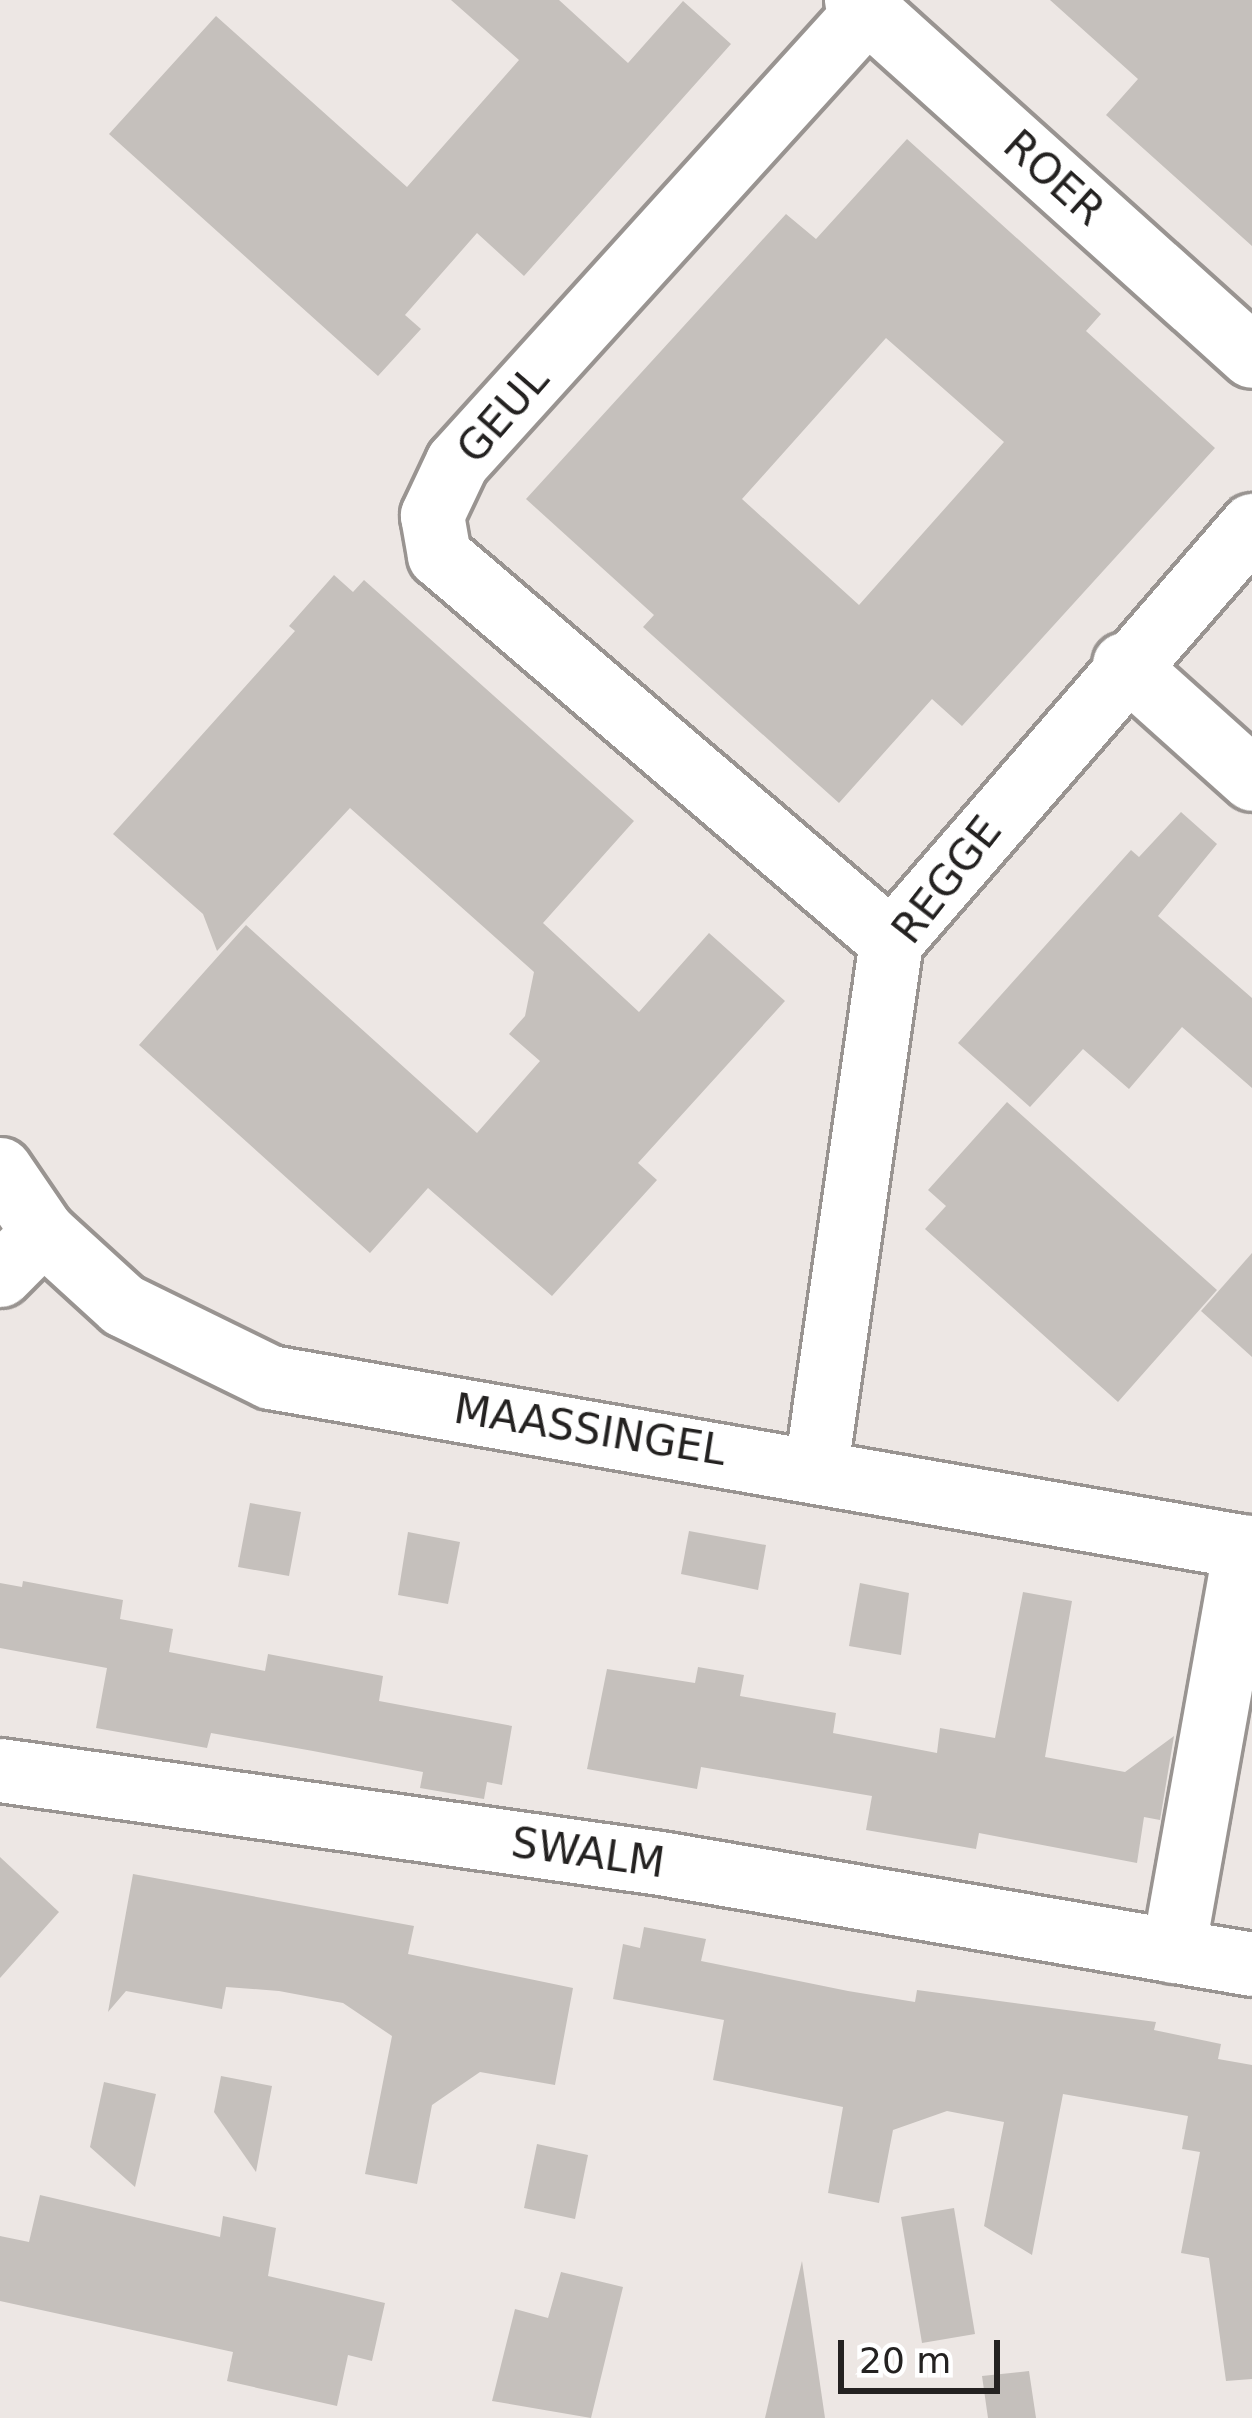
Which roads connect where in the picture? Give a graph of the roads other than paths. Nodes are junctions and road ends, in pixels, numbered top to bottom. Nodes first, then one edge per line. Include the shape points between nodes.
1 (861, 5) edge
2 (1252, 356) edge
3 (1252, 525) edge
4 (1124, 664) junction
5 (1252, 779) edge
6 (891, 941) junction
7 (0, 1169) edge
8 (22, 1253) edge
9 (816, 1467) junction
10 (1248, 1547) edge
11 (0, 1770) edge
12 (1173, 1952) junction
13 (1252, 1964) edge

1 - 2 street, ROER
1 - 6 street, GEUL via 457,462 432,515 440,556
3 - 4 street, REGGE
4 - 5 street
4 - 6 street, REGGE
6 - 9 street, REGGE
7 - 8 street, MAASSINGEL
8 - 9 street, MAASSINGEL via 270,1378
9 - 10 street, MAASSINGEL
10 - 12 street
11 - 12 street, SWALM via 660,1863
12 - 13 street, SWALM

